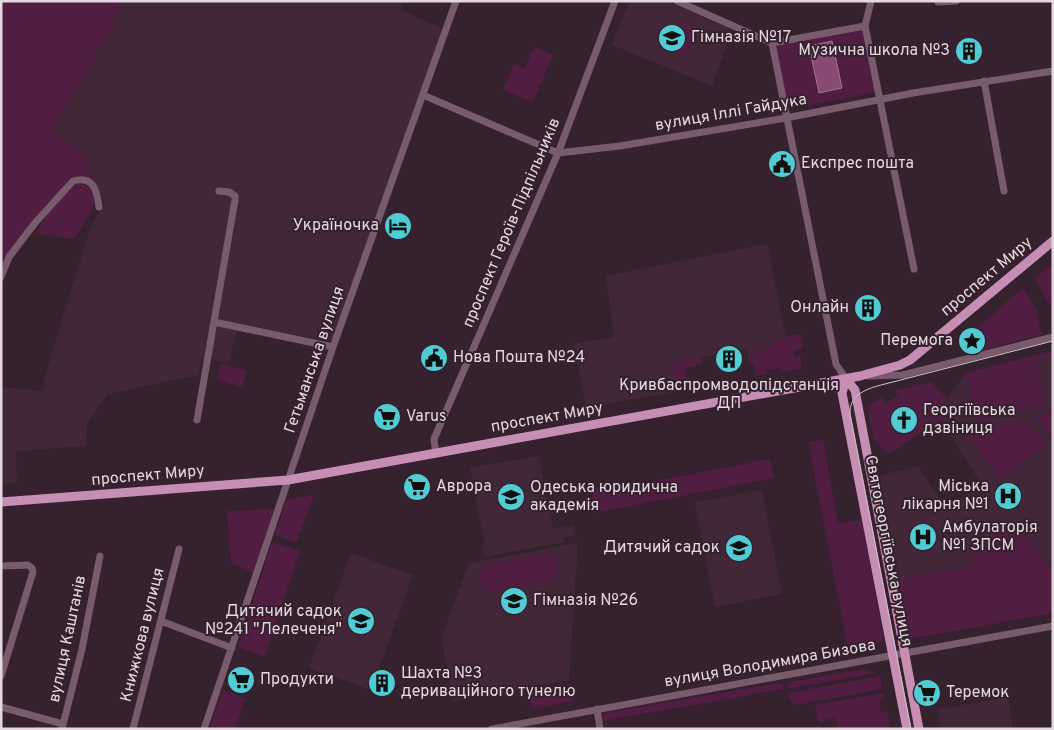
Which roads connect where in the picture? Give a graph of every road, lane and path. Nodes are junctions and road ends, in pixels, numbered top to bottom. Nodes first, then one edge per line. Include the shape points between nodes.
1 (456, 1) edge
2 (615, 1) edge
3 (677, 1) edge
4 (871, 1) edge
5 (956, 1) edge
6 (938, 2) edge
7 (865, 26) junction
8 (772, 43) junction
9 (1053, 70) edge
10 (984, 81) junction
11 (423, 95) junction
12 (880, 99) junction
13 (786, 118) junction
14 (558, 153) junction
15 (219, 191) dead end
16 (1004, 191) dead end
17 (99, 207) dead end
18 (1053, 241) edge
19 (914, 269) dead end
20 (1, 276) edge
21 (214, 322) junction
22 (1053, 337) edge
23 (333, 347) junction
24 (860, 376) junction
25 (846, 379) junction
26 (197, 420) dead end
27 (436, 454) junction
28 (288, 480) junction
29 (1, 502) edge
30 (179, 549) dead end
31 (100, 556) dead end
32 (1, 566) edge
33 (161, 621) junction
34 (1053, 626) edge
35 (232, 648) junction
36 (904, 653) junction
37 (893, 655) junction
38 (1, 676) edge
39 (1, 707) edge
40 (597, 709) junction
41 (63, 726) edge
42 (495, 728) edge
43 (133, 729) edge
44 (204, 729) edge
45 (600, 729) edge
46 (907, 729) edge
47 (919, 729) edge

1 - 11 street, Гетьманська вулиця
2 - 14 street, проспект Героїв-Підпільників
3 - 8 street
4 - 7 street
5 - 6 street
7 - 8 street
7 - 12 street
8 - 13 street, Святогеоргіївська вулиця
9 - 10 street, вулиця Іллі Гайдука
10 - 12 street, вулиця Іллі Гайдука
10 - 16 street
11 - 14 street, вулиця Іллі Гайдука
11 - 23 street, Гетьманська вулиця
12 - 13 street, вулиця Іллі Гайдука
12 - 19 street
13 - 14 street, вулиця Іллі Гайдука
13 - 25 street, Святогеоргіївська вулиця via 836,364
14 - 27 street, проспект Героїв-Підпільників via 434,439
15 - 21 street via 229,192 235,200
17 - 20 street via 93,185 87,179 73,181 9,257
18 - 24 main road, проспект Миру via 910,360
21 - 23 street
21 - 26 street
22 - 24 street via 903,375
23 - 28 street, Гетьманська вулиця
24 - 25 main road, проспект Миру
25 - 27 main road, проспект Миру
25 - 36 main road, Святогеоргіївська вулиця via 855,390
25 - 37 main road, Святогеоргіївська вулиця via 842,393
27 - 28 main road, проспект Миру
28 - 29 main road, проспект Миру
28 - 35 street, Гетьманська вулиця
30 - 33 street, Книжкова вулиця
31 - 41 street, вулиця Каштанів
32 - 38 street via 28,565 33,572
33 - 35 street
33 - 43 street, Книжкова вулиця
34 - 36 street, вулиця Володимира Бизова
35 - 44 street, Гетьманська вулиця
36 - 37 street, вулиця Володимира Бизова
36 - 47 main road, Святогеоргіївська вулиця
37 - 40 street, вулиця Володимира Бизова
37 - 46 main road, Святогеоргіївська вулиця
39 - 41 street
40 - 42 street, вулиця Володимира Бизова
40 - 45 street

